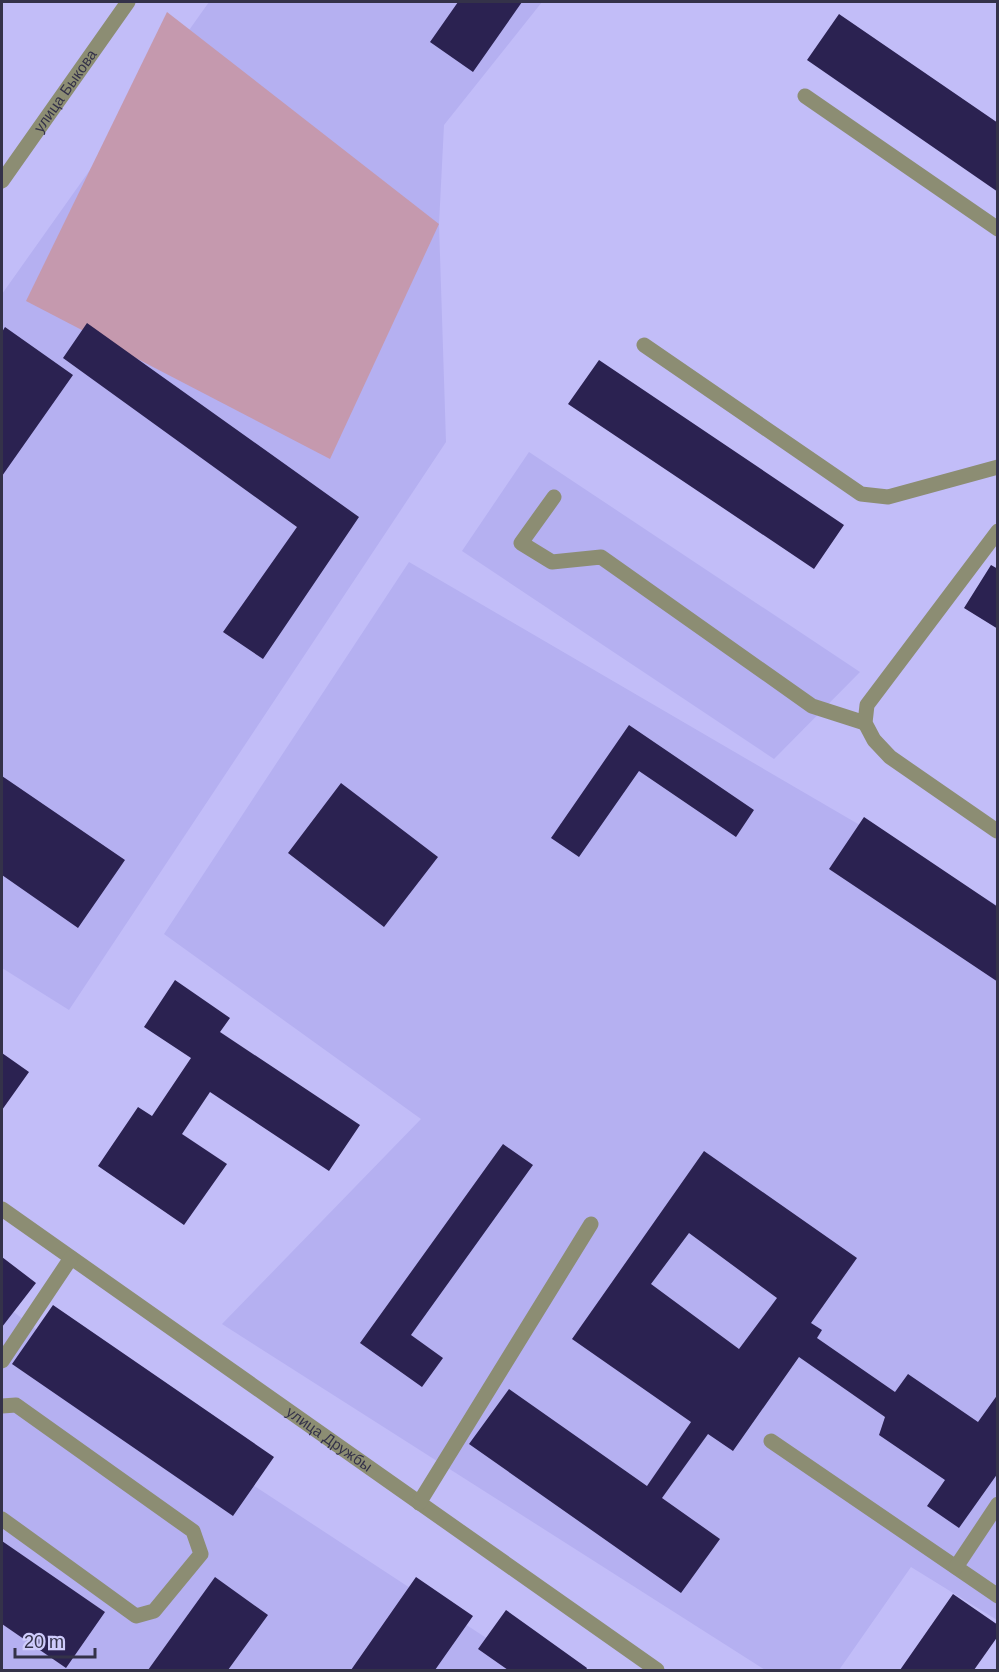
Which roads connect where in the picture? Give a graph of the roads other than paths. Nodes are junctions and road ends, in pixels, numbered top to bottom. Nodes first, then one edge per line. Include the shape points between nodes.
1 (128, 2) edge
2 (805, 96) dead end
3 (2, 182) edge
4 (998, 229) edge
5 (644, 345) dead end
6 (998, 467) edge
7 (554, 497) dead end
8 (998, 531) edge
9 (865, 723) junction
10 (997, 831) edge
11 (2, 1209) edge
12 (591, 1224) dead end
13 (71, 1258) junction
14 (2, 1361) edge
15 (2, 1406) edge
16 (771, 1441) dead end
17 (419, 1503) junction
18 (998, 1504) edge
19 (2, 1520) edge
20 (956, 1567) junction
21 (998, 1596) edge
22 (657, 1671) edge

1 - 3 street, улица Быкова
2 - 4 street
5 - 6 street via 861,494 888,497
7 - 9 street via 521,543 552,562 600,557 812,706
8 - 9 street via 867,705
9 - 10 street via 890,757
11 - 13 street, улица Дружбы
12 - 17 street
13 - 14 street
13 - 17 street, улица Дружбы
15 - 19 street via 16,1405 193,1531 201,1554 154,1611 136,1616
16 - 20 street
17 - 22 street, улица Дружбы
18 - 20 street
20 - 21 street

